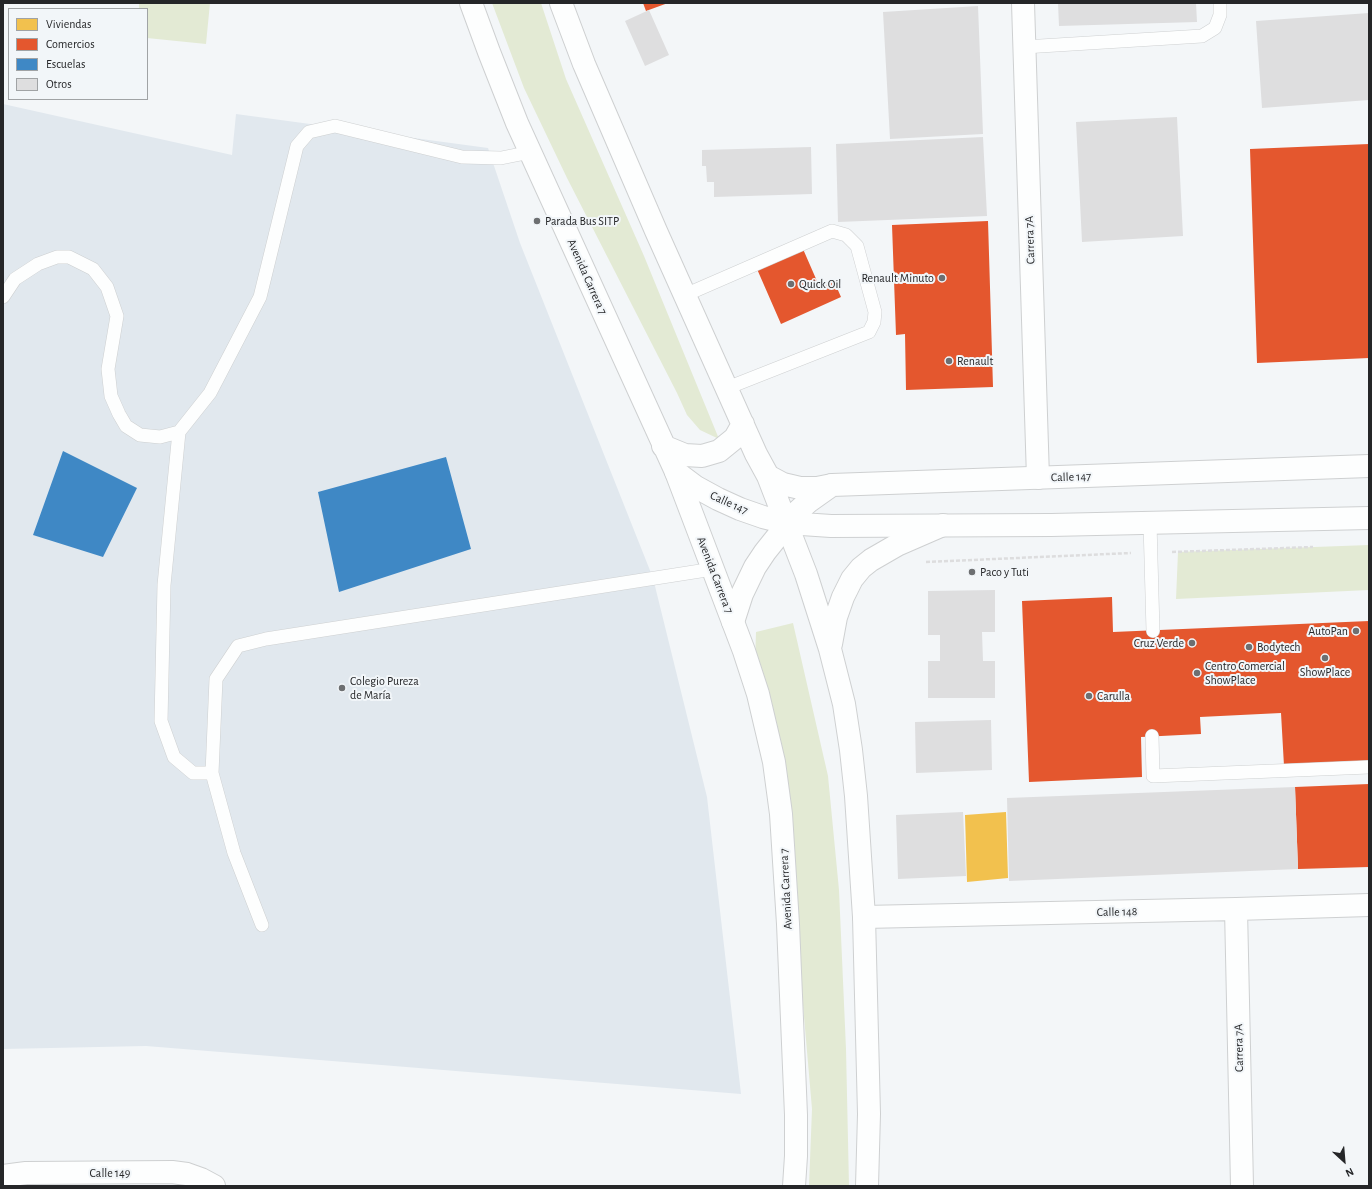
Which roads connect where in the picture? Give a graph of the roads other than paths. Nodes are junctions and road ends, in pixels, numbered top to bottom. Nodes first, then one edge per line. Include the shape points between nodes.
1 (471, 3) edge
2 (561, 3) edge
3 (1023, 3) edge
4 (1220, 3) edge
5 (1024, 47) junction
6 (531, 152) junction
7 (684, 295) junction
8 (3, 297) edge
9 (727, 388) junction
10 (743, 424) junction
11 (179, 432) junction
12 (663, 446) junction
13 (1369, 466) edge
14 (676, 472) junction
15 (768, 476) junction
16 (1038, 478) junction
17 (832, 485) junction
18 (1369, 518) edge
19 (787, 523) junction
20 (1150, 523) junction
21 (943, 525) junction
22 (713, 569) junction
23 (733, 622) junction
24 (1154, 631) dead end
25 (830, 649) junction
26 (1152, 736) dead end
27 (1369, 767) edge
28 (212, 773) junction
29 (1369, 905) edge
30 (1236, 909) junction
31 (864, 917) junction
32 (262, 924) dead end
33 (3, 1176) edge
34 (214, 1186) edge
35 (794, 1186) edge
36 (867, 1186) edge
37 (1242, 1186) edge

1 - 6 main road, Avenida Carrera 7 via 511,109
2 - 7 main road via 584,64
3 - 5 main road, Carrera 7A
4 - 5 lane via 1220,14 1215,28 1202,36
5 - 16 main road, Carrera 7A
6 - 11 lane via 501,158 462,157 335,126 310,132 297,146 260,297 210,393
6 - 12 main road, Avenida Carrera 7
7 - 9 main road
7 - 9 lane via 832,231 846,235 857,246 875,312 869,332
8 - 11 lane via 15,279 38,264 57,257 69,257 92,269 107,287 117,316 108,368 111,396 119,414 126,426 140,435 160,437
9 - 10 main road
10 - 12 main road via 735,438 719,451 702,456 685,455
10 - 15 main road
11 - 28 lane via 164,585 161,721 174,757 194,773
12 - 14 main road, Avenida Carrera 7
13 - 16 main road, Calle 147
14 - 19 main road, Calle 147 via 718,499 763,517
14 - 22 main road, Avenida Carrera 7
15 - 17 main road, Calle 147 via 783,484 800,488
15 - 19 main road
16 - 17 main road, Calle 147
17 - 19 main road via 808,502
18 - 20 main road, Calle 147
19 - 21 main road, Calle 147 via 831,526
19 - 23 main road via 755,567 742,594
19 - 25 main road
20 - 21 main road, Calle 147
20 - 24 lane
21 - 25 main road via 897,544 861,568 843,597
22 - 23 main road, Avenida Carrera 7
22 - 28 lane via 266,639 238,646 216,679
23 - 35 main road, Avenida Carrera 7 via 766,728 774,762 781,814 796,1115
25 - 31 main road via 844,704 851,750
26 - 27 lane via 1153,776
28 - 32 lane via 234,852
29 - 30 main road, Calle 148
30 - 31 main road, Calle 148
30 - 37 main road, Carrera 7A
31 - 36 main road via 869,1114
33 - 34 main road, Calle 149 via 26,1173 172,1172 187,1174

